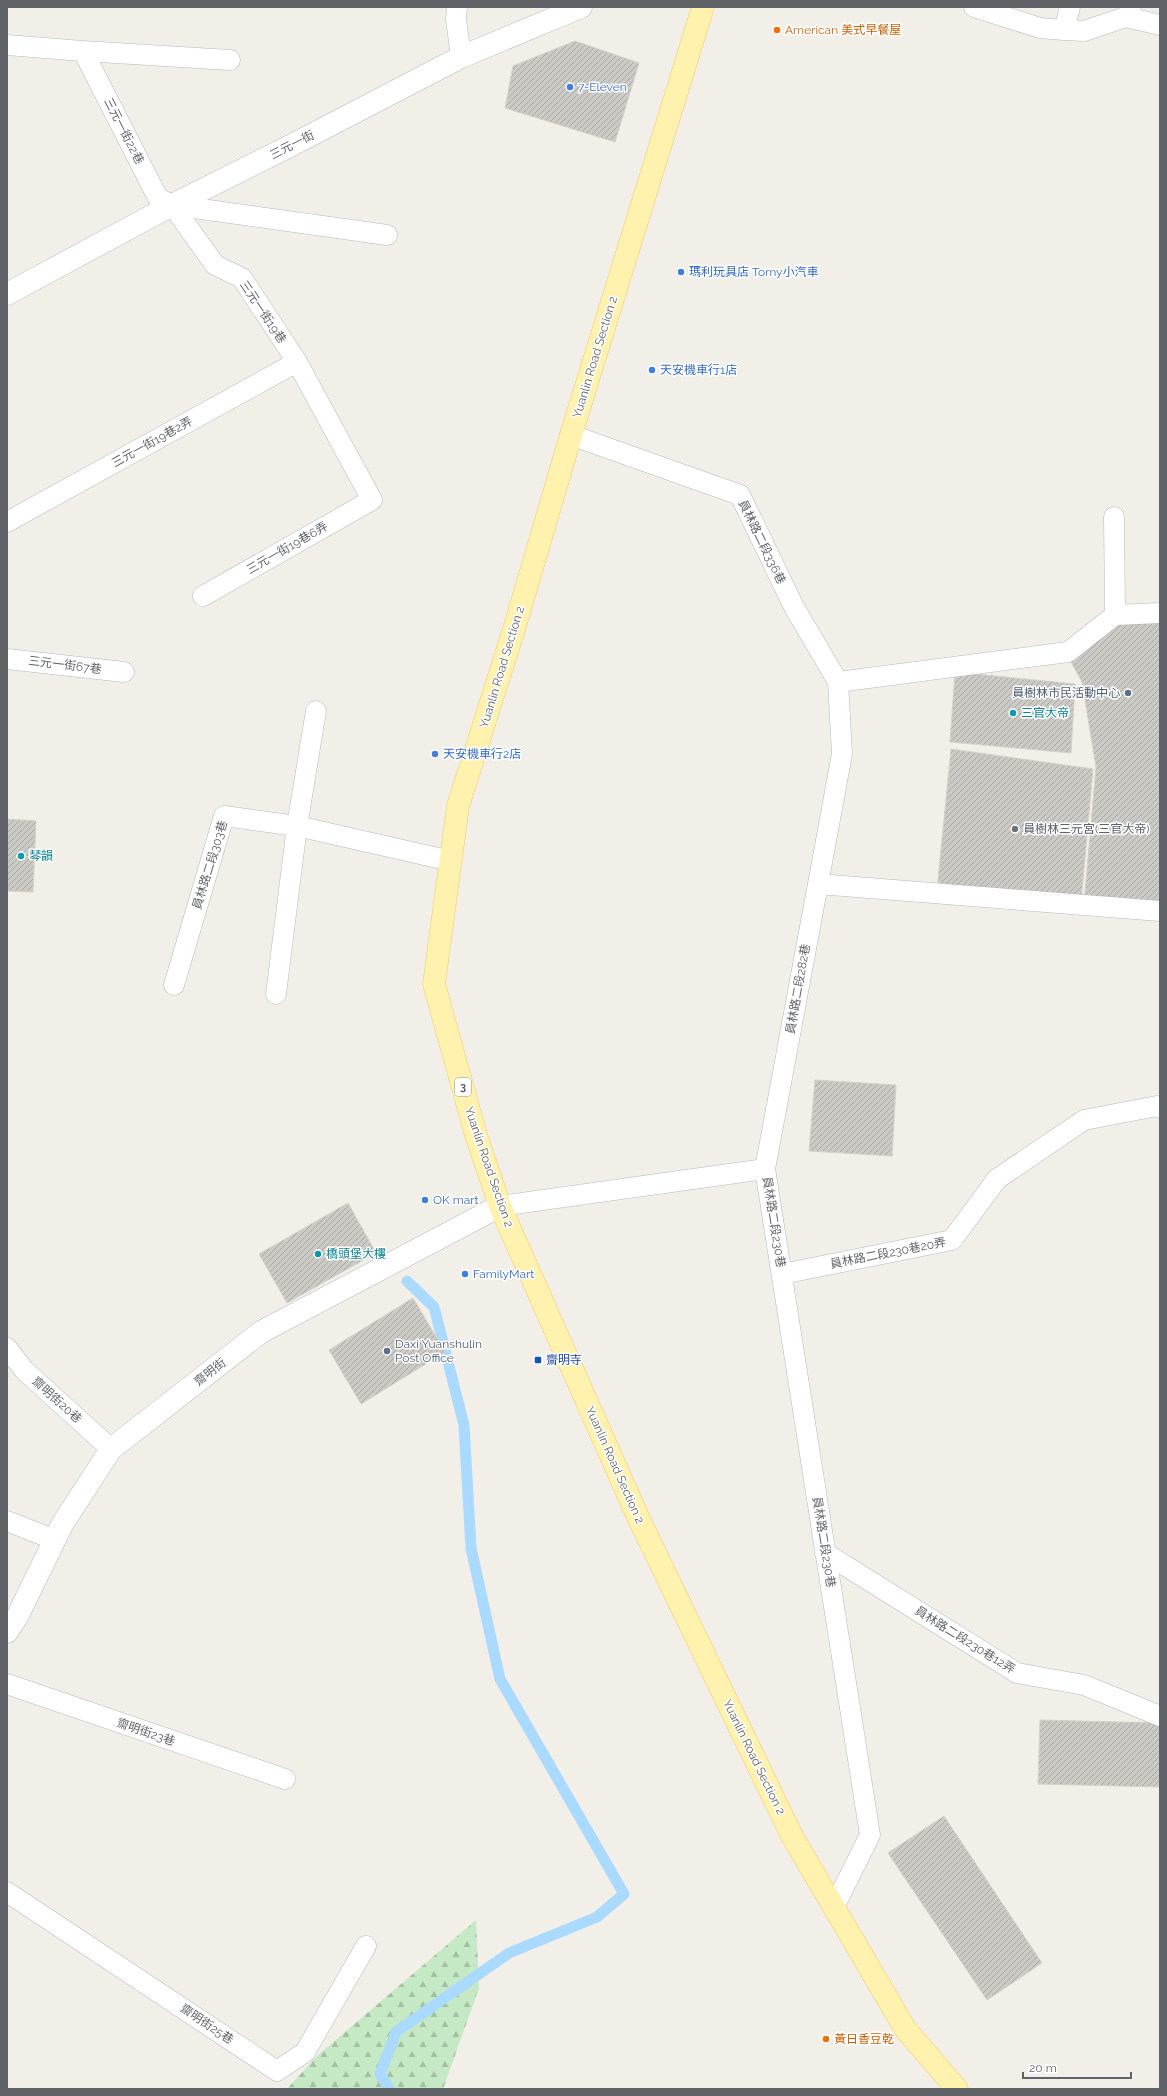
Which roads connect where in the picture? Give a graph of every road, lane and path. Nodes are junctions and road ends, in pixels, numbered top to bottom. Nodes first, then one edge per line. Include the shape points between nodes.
1 (457, 7) edge
2 (581, 7) edge
3 (703, 7) edge
4 (974, 7) edge
5 (1070, 7) edge
6 (1001, 11) edge
7 (1129, 12) edge
8 (1160, 25) edge
9 (1064, 30) junction
10 (7, 46) edge
11 (83, 51) junction
12 (461, 57) junction
13 (230, 60) dead end
14 (172, 205) junction
15 (387, 235) dead end
16 (7, 294) edge
17 (297, 362) junction
18 (571, 435) junction
19 (372, 500) joint
20 (1114, 517) dead end
21 (7, 522) edge
22 (203, 596) dead end
23 (1160, 613) edge
24 (1115, 615) junction
25 (7, 659) edge
26 (124, 672) dead end
27 (838, 682) junction
28 (316, 711) dead end
29 (297, 826) junction
30 (451, 861) junction
31 (818, 884) junction
32 (1160, 911) edge
33 (174, 985) dead end
34 (276, 994) dead end
35 (1160, 1108) edge
36 (765, 1169) junction
37 (500, 1206) junction
38 (782, 1274) junction
39 (7, 1348) edge
40 (111, 1448) junction
41 (7, 1521) edge
42 (54, 1540) junction
43 (825, 1553) junction
44 (7, 1632) edge
45 (7, 1684) edge
46 (1160, 1716) edge
47 (285, 1779) dead end
48 (7, 1892) edge
49 (834, 1907) junction
50 (366, 1946) dead end
51 (957, 2089) edge

1 - 12 lane
2 - 12 street, 三元一街
3 - 18 main road, Yuanlin Road Section 2 / 3
4 - 6 lane
5 - 9 lane
6 - 9 lane via 1040,28
7 - 8 lane
7 - 9 lane via 1084,31
10 - 11 lane
11 - 13 lane
11 - 14 lane, 三元一街22巷 via 158,198
12 - 14 street, 三元一街
14 - 15 lane
14 - 16 street, 三元一街
14 - 17 lane, 三元一街19巷 via 215,265 242,278
17 - 19 lane, 三元一街19巷
17 - 21 lane, 三元一街19巷2弄
18 - 27 lane, 員林路二段336巷 via 740,495 794,607
18 - 30 main road, Yuanlin Road Section 2 / 3 via 515,626 458,806
19 - 22 lane, 三元一街19巷6弄
20 - 24 lane
23 - 24 lane
24 - 27 lane via 1068,652
25 - 26 lane, 三元一街67巷
27 - 31 lane, 員林路二段336巷 via 842,754
28 - 29 lane
29 - 30 lane, 員林路二段303巷
29 - 33 lane, 員林路二段303巷 via 224,816
29 - 34 lane
30 - 37 main road, Yuanlin Road Section 2 / 3 via 434,984 476,1135
31 - 32 lane
31 - 36 lane, 員林路二段282巷
35 - 38 lane, 員林路二段230巷20弄 via 1157,1106 1084,1120 997,1179 952,1240
36 - 37 lane
36 - 38 lane, 員林路二段230巷
37 - 40 street, 齋明街 via 262,1332
37 - 49 main road, Yuanlin Road Section 2 / 3 via 638,1517 792,1836
38 - 43 lane, 員林路二段230巷
39 - 40 lane, 齋明街20巷 via 24,1370
40 - 42 street, 齋明街
41 - 42 lane
42 - 44 street, 齋明街 via 17,1617
43 - 46 lane, 員林路二段230巷12弄 via 1016,1673 1084,1685
43 - 49 lane, 員林路二段230巷 via 870,1835
45 - 47 lane, 齋明街23巷
48 - 50 lane, 齋明街25巷 via 276,2070 305,2052
49 - 51 main road, Yuanlin Road Section 2 / 3 via 906,2030

